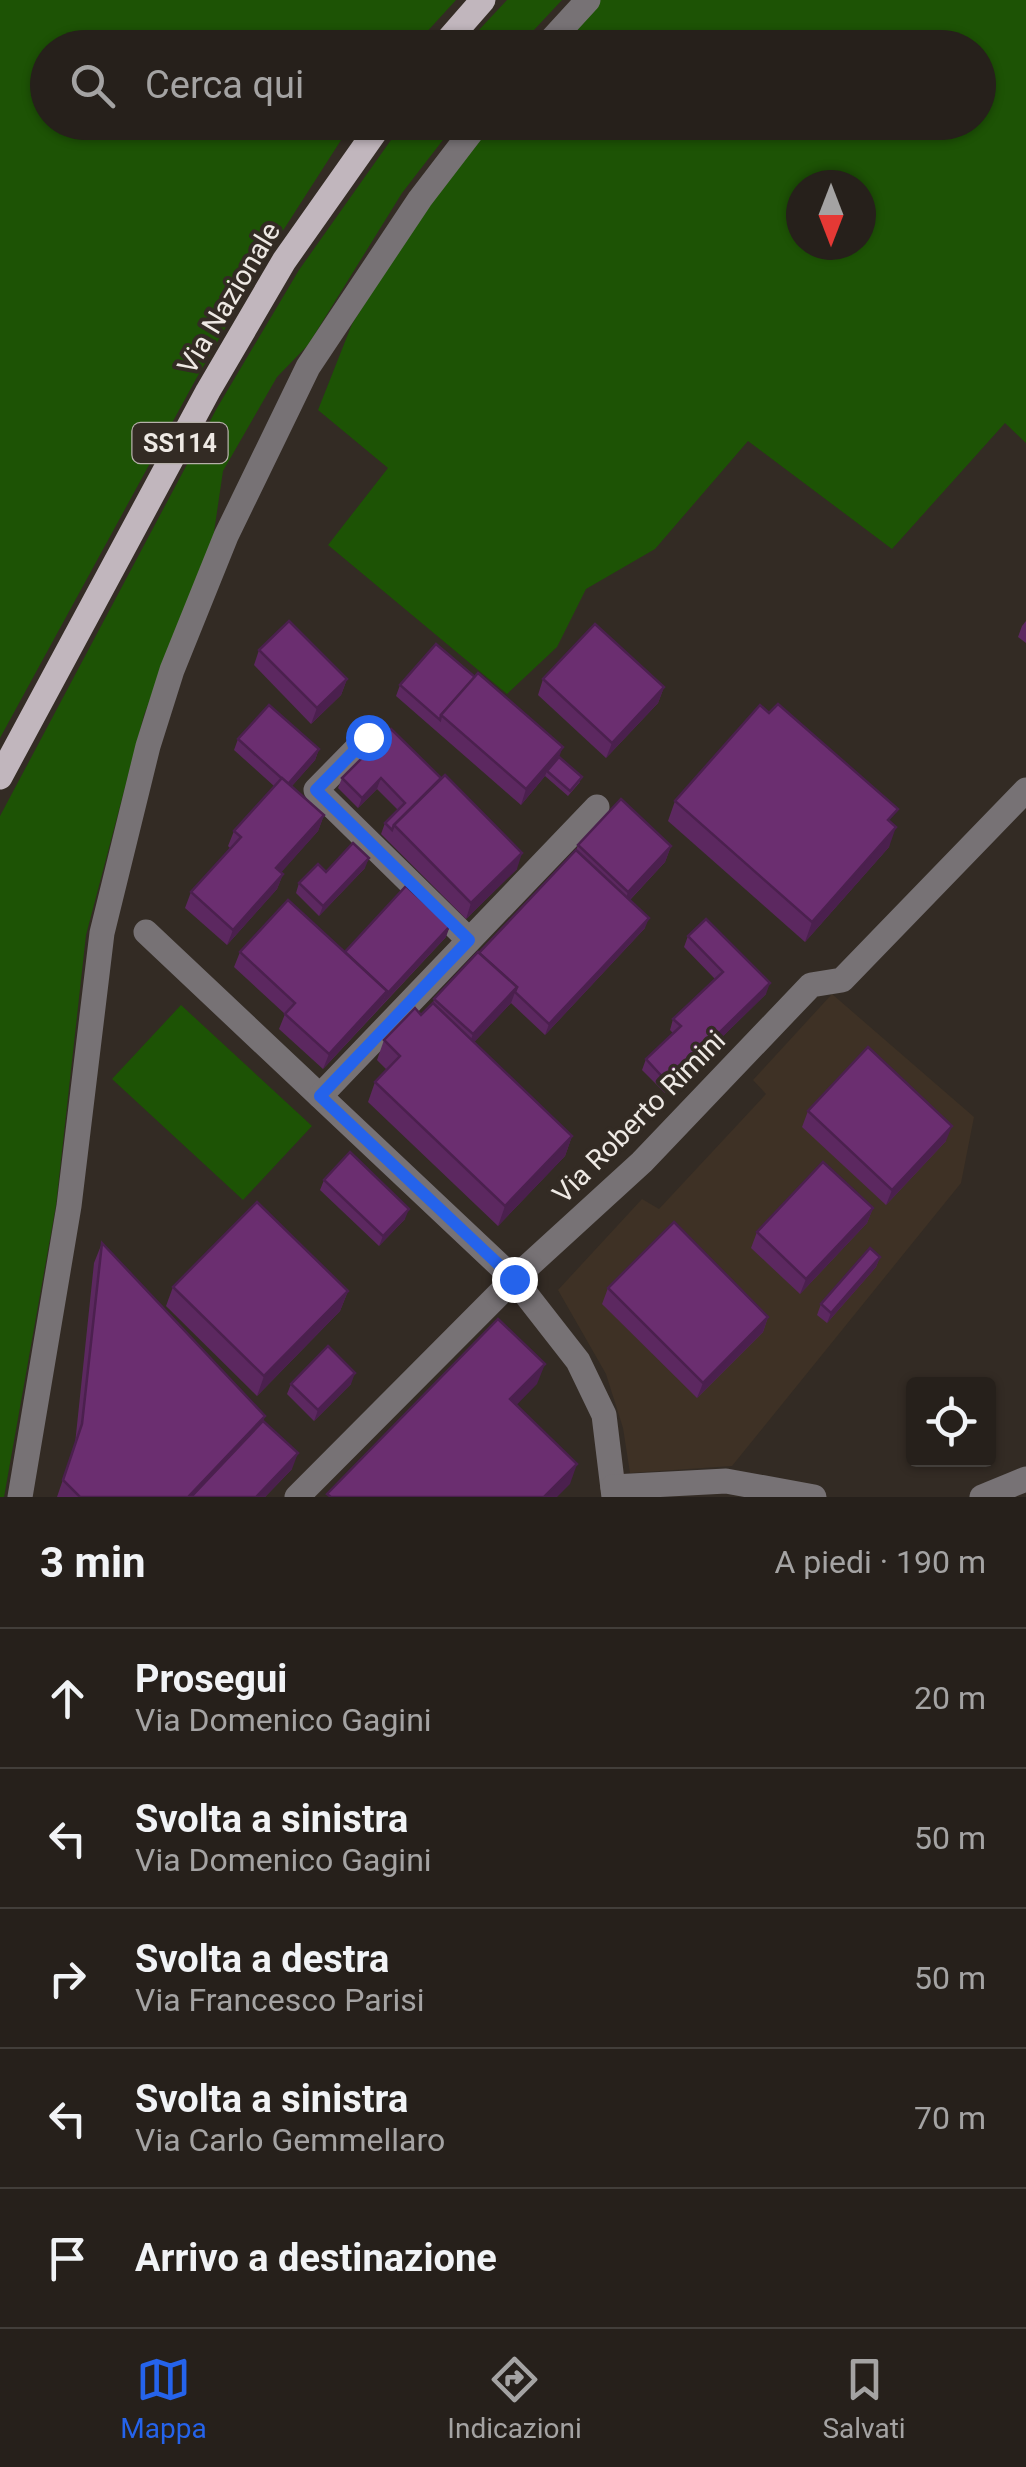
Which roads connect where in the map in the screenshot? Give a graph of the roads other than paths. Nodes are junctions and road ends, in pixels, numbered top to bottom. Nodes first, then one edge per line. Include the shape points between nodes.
1 (483, 0) edge
2 (588, 0) edge
3 (457, 30) edge
4 (560, 30) edge
5 (369, 140) edge
6 (465, 140) edge
7 (368, 737) dead end
8 (0, 777) edge
9 (1026, 790) edge
10 (596, 807) dead end
11 (146, 932) dead end
12 (469, 940) junction
13 (320, 1096) junction
14 (514, 1279) junction
15 (1026, 1479) edge
16 (614, 1492) edge
17 (20, 1497) edge
18 (298, 1497) edge
19 (814, 1497) edge
20 (982, 1497) edge

1 - 3 main road
2 - 4 street
5 - 8 main road, Via Nazionale / SS114 via 284,261 208,390
6 - 17 street via 308,366 226,536 172,670 102,933 69,1206
7 - 12 street via 316,790
9 - 14 street, Via Roberto Rimini via 842,980 811,985 642,1162
10 - 12 street
11 - 13 street
12 - 13 street
13 - 14 street
14 - 16 street via 578,1361 604,1414
14 - 18 street, Via Roberto Rimini
15 - 20 street
16 - 19 street via 726,1481

